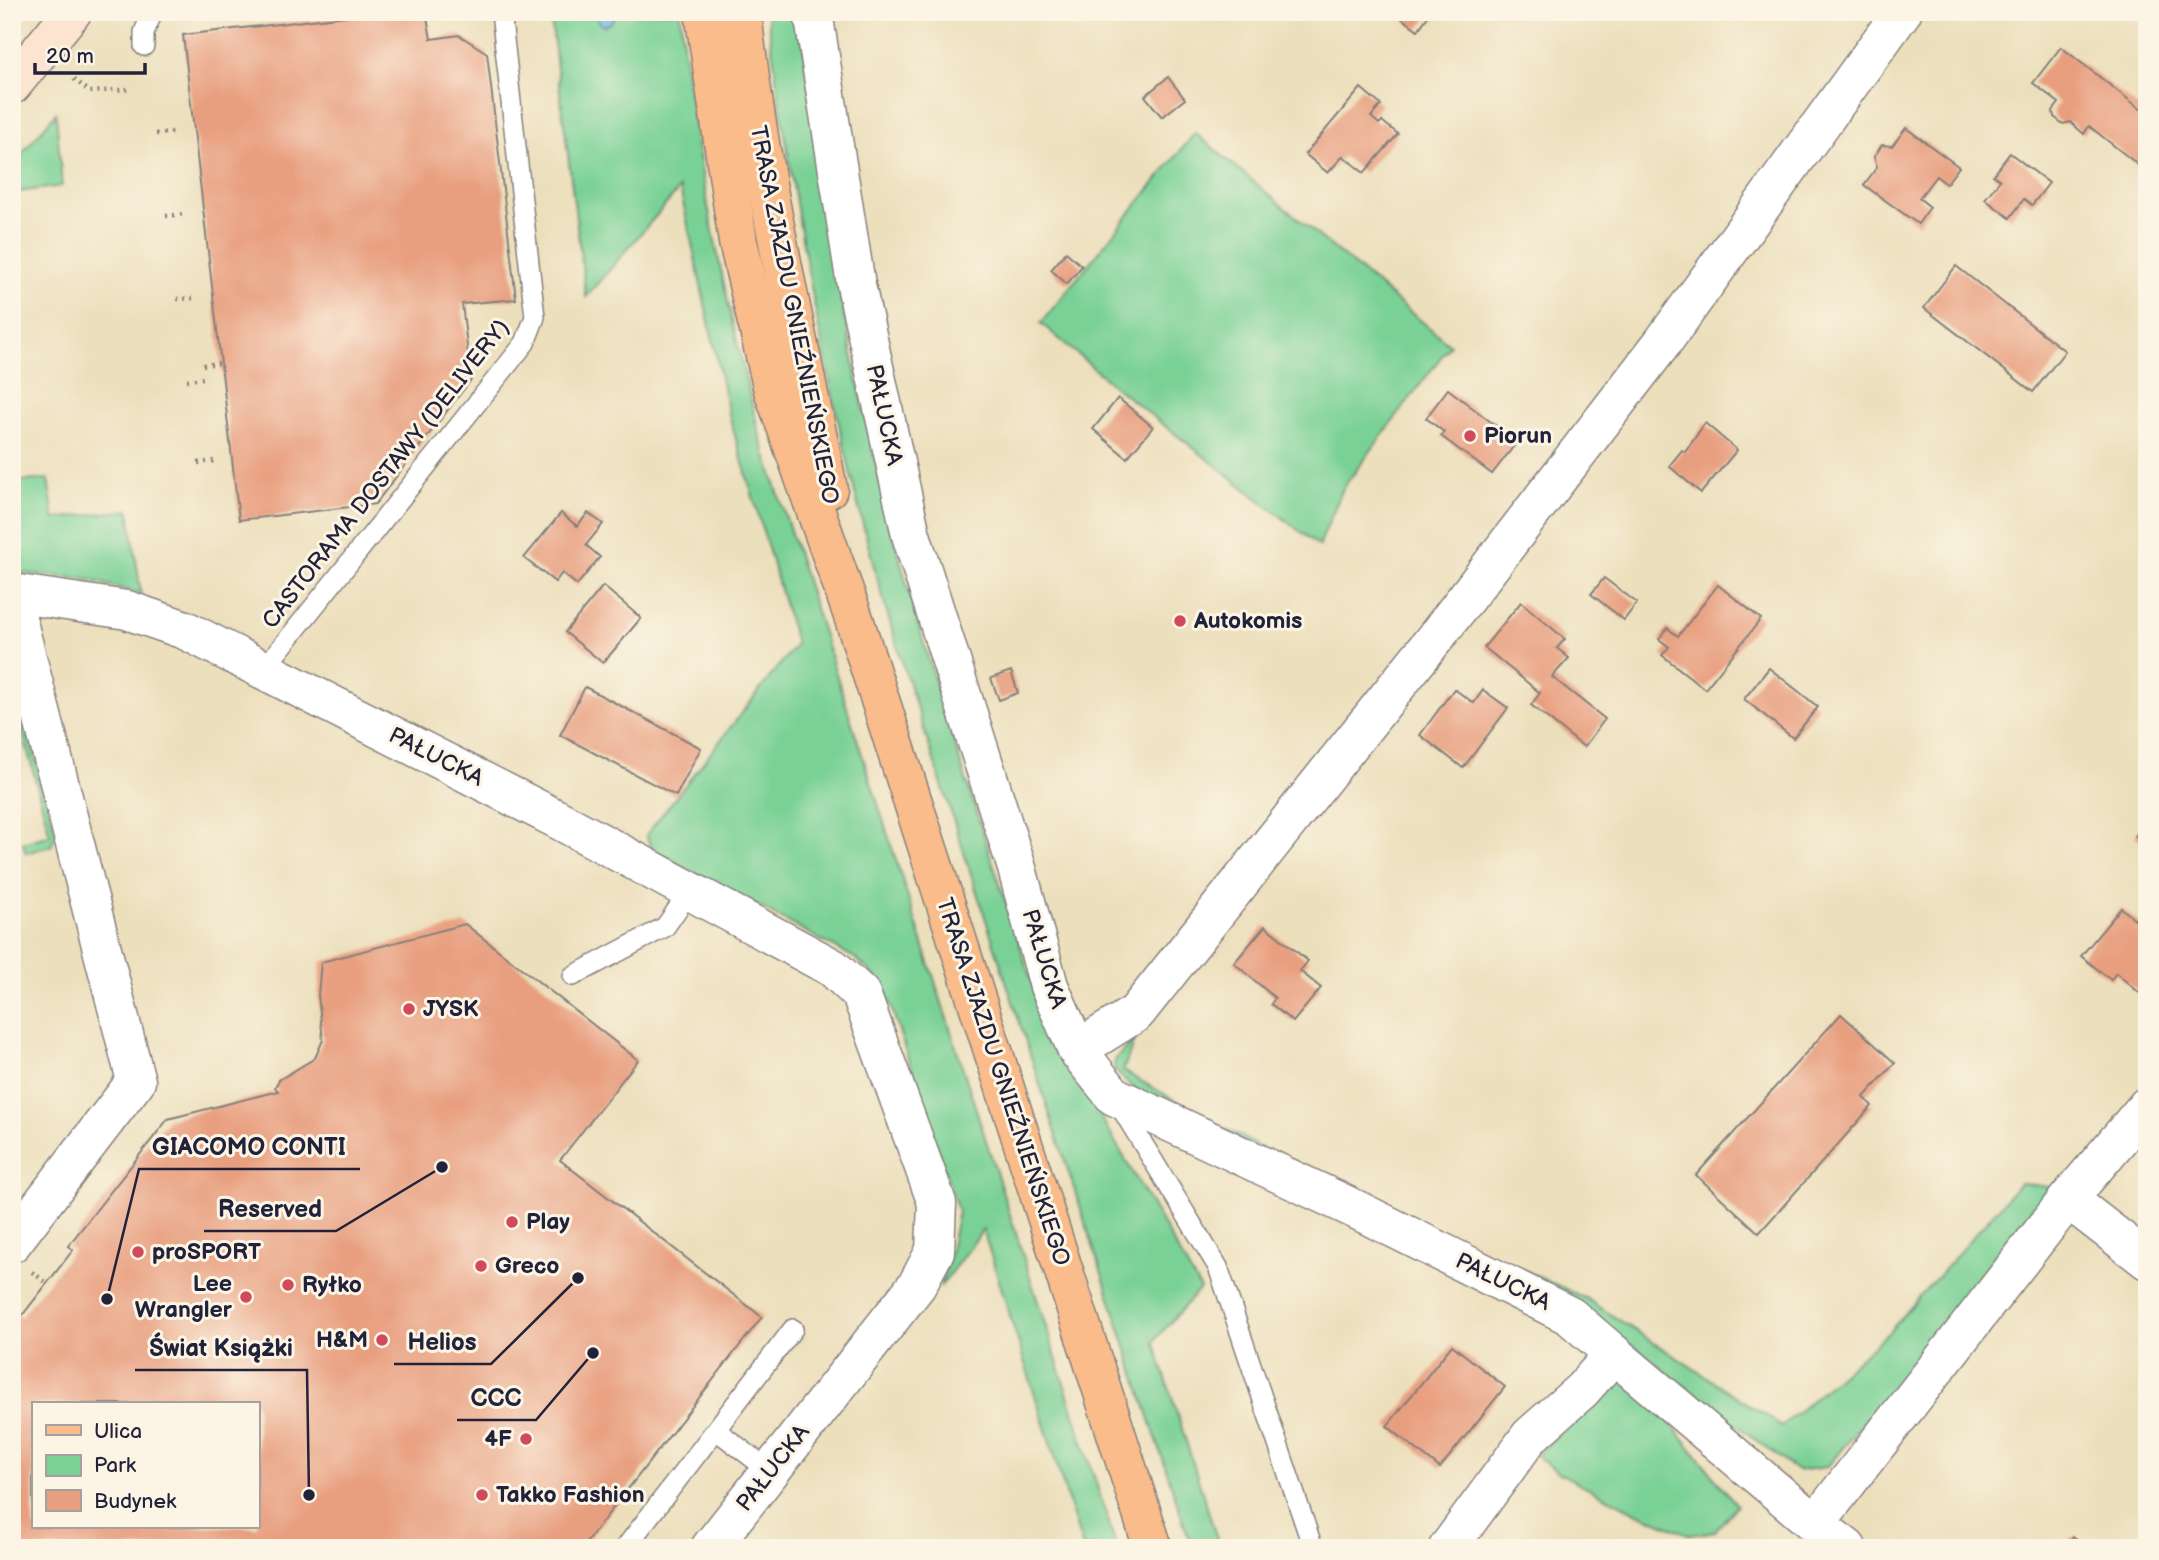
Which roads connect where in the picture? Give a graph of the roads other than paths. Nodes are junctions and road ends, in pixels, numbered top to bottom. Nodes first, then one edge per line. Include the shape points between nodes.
1 (72, 12) edge
2 (153, 12) edge
3 (501, 12) edge
4 (704, 12) edge
5 (742, 12) edge
6 (813, 12) edge
7 (1902, 12) edge
8 (144, 46) dead end
9 (12, 85) edge
10 (12, 593) edge
11 (12, 599) edge
12 (853, 616) junction
13 (264, 669) junction
14 (690, 891) junction
15 (573, 976) dead end
16 (1077, 1050) junction
17 (1114, 1096) junction
18 (2147, 1106) edge
19 (2068, 1199) junction
20 (12, 1243) edge
21 (2147, 1260) edge
22 (793, 1329) dead end
23 (1614, 1354) junction
24 (716, 1430) junction
25 (771, 1472) junction
26 (1815, 1524) junction
27 (625, 1548) edge
28 (710, 1548) edge
29 (1153, 1548) edge
30 (1313, 1548) edge
31 (1448, 1548) edge
32 (1847, 1548) edge

1 - 9 street
2 - 8 lane via 144,32
3 - 13 lane, CASTORAMA DOSTAWY (DELIVERY) via 535,317 525,343
4 - 12 main road, TRASA ZJAZDU GNIEŹNIEŃSKIEGO via 738,242 773,390
5 - 12 main road, TRASA ZJAZDU GNIEŹNIEŃSKIEGO via 775,235
6 - 16 street, PAŁUCKA via 856,285 911,535 1016,865 1049,986
7 - 16 street via 1654,353 1439,633 1136,1013
10 - 13 street, PAŁUCKA via 127,610 185,630
11 - 20 street via 136,1081
12 - 29 main road, TRASA ZJAZDU GNIEŹNIEŃSKIEGO
13 - 14 street, PAŁUCKA
14 - 15 lane via 666,927
14 - 25 street, PAŁUCKA via 833,968 861,993 937,1203 935,1251 917,1285
16 - 17 street, PAŁUCKA
17 - 23 street, PAŁUCKA via 1570,1316
17 - 30 lane via 1218,1268
18 - 19 street
19 - 21 street
19 - 26 street
22 - 24 lane
23 - 26 street, PAŁUCKA
23 - 31 street via 1530,1436
24 - 25 lane
24 - 27 lane
25 - 28 street, PAŁUCKA
26 - 32 street, PAŁUCKA

